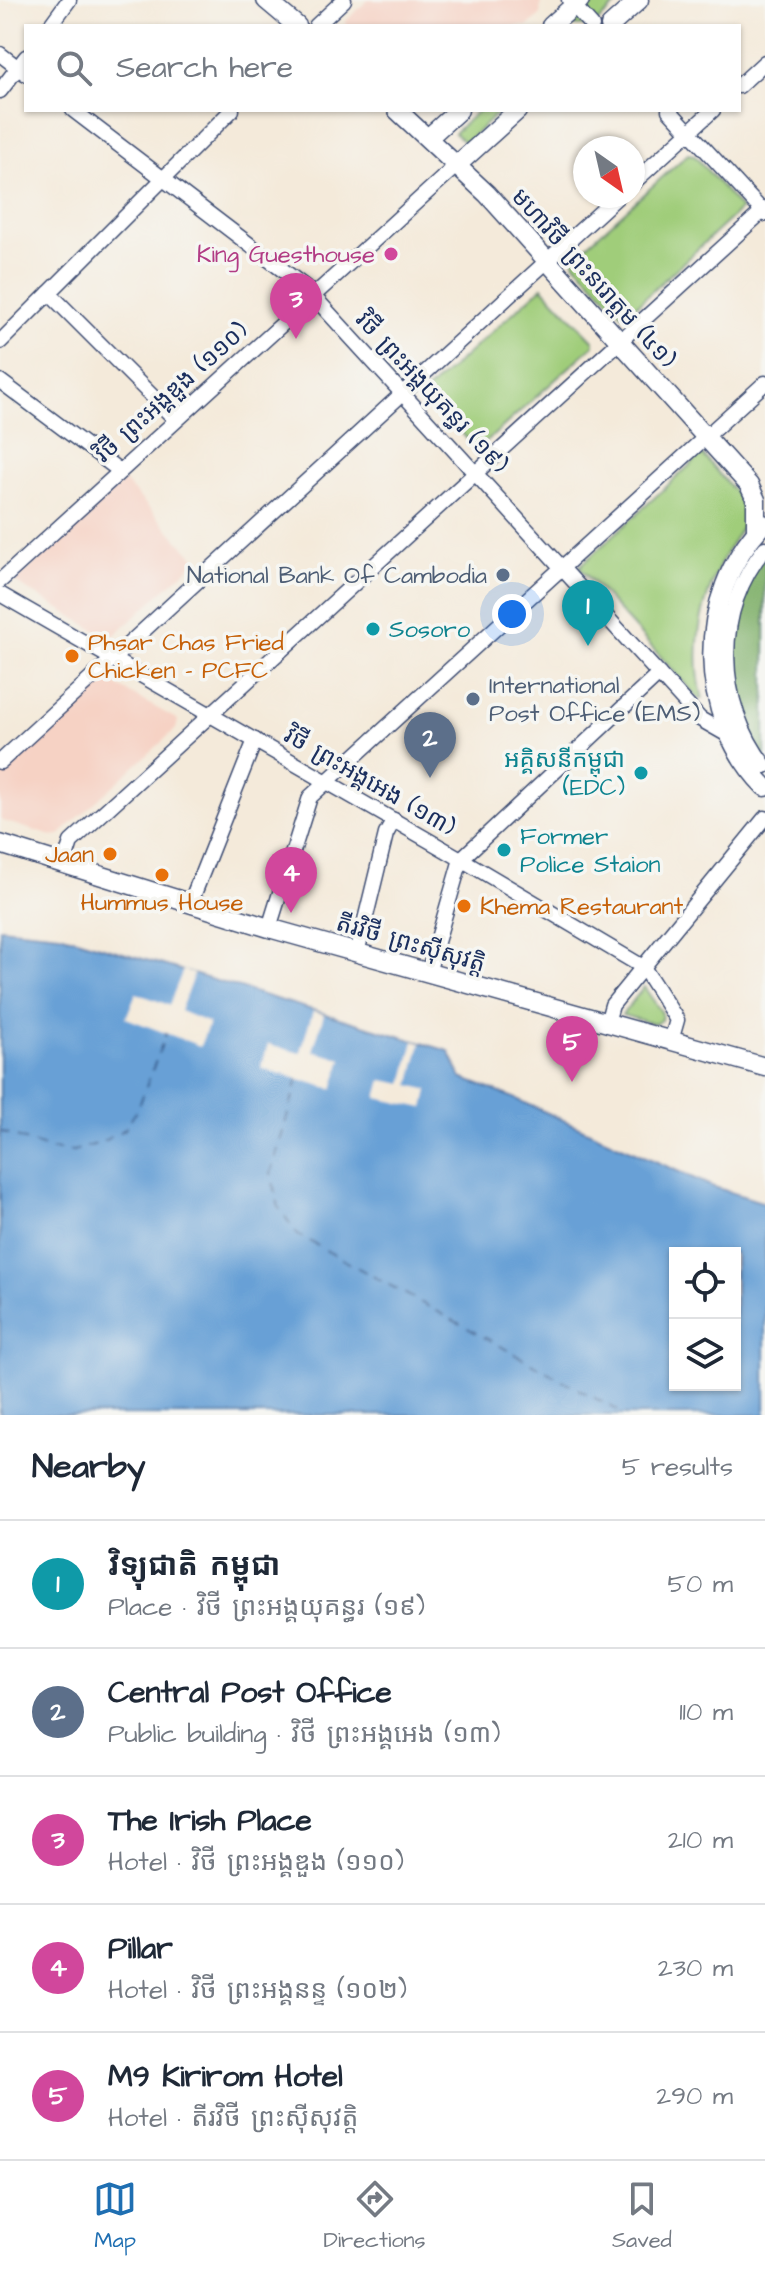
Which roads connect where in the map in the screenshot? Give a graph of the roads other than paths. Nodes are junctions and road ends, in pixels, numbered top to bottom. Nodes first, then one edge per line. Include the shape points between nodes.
1 (69, 0) edge
2 (266, 0) edge
3 (344, 0) edge
4 (639, 0) edge
5 (574, 2) edge
6 (51, 24) edge
7 (295, 24) edge
8 (318, 24) edge
9 (553, 24) edge
10 (590, 24) edge
11 (612, 24) edge
12 (0, 54) edge
13 (765, 62) edge
14 (23, 66) edge
15 (741, 84) edge
16 (0, 91) edge
17 (76, 112) edge
18 (230, 112) edge
19 (399, 112) edge
20 (457, 112) edge
21 (516, 112) edge
22 (671, 112) edge
23 (711, 112) edge
24 (689, 132) junction
25 (429, 137) junction
26 (457, 165) junction
27 (645, 172) edge
28 (164, 179) junction
29 (605, 208) edge
30 (764, 212) edge
31 (547, 261) junction
32 (49, 293) junction
33 (312, 295) junction
34 (620, 341) junction
35 (0, 342) edge
36 (0, 381) edge
37 (765, 383) edge
38 (403, 393) junction
39 (176, 420) junction
40 (706, 437) junction
41 (120, 471) junction
42 (476, 474) junction
43 (757, 489) edge
44 (762, 534) edge
45 (562, 567) junction
46 (0, 581) edge
47 (0, 594) edge
48 (112, 658) junction
49 (659, 674) junction
50 (211, 715) junction
51 (728, 735) junction
52 (255, 740) junction
53 (0, 762) edge
54 (765, 766) edge
55 (327, 782) junction
56 (765, 787) edge
57 (765, 818) edge
58 (394, 820) junction
59 (0, 844) edge
60 (461, 859) junction
61 (64, 864) junction
62 (190, 904) junction
63 (269, 928) junction
64 (357, 953) junction
65 (643, 967) junction
66 (428, 973) junction
67 (607, 1023) junction
68 (671, 1041) junction
69 (765, 1067) edge

1 - 6 street
2 - 7 main road
3 - 8 street
4 - 11 main road
5 - 9 main road
5 - 10 street
12 - 14 street
13 - 15 street
14 - 16 street
17 - 28 street, វិថី ព្រះអង្គយុគន្ធរ (១៩)
18 - 28 street
19 - 25 main road, មហាវិថី ព្រះនរោត្តម (៤១)
20 - 25 main road
21 - 26 main road, វិថី ព្រះអង្គឌួង (១១០)
22 - 24 street
23 - 24 street
24 - 27 street
24 - 30 street
25 - 26 main road, មហាវិថី ព្រះនរោត្តម (៤១)
26 - 31 main road, មហាវិថី ព្រះនរោត្តម (៤១)
26 - 33 street, វិថី ព្រះអង្គឌួង (១១០)
28 - 32 street
28 - 33 street, វិថី ព្រះអង្គយុគន្ធរ (១៩)
29 - 31 street
30 - 34 street
31 - 34 main road, មហាវិថី ព្រះនរោត្តម (៤១)
31 - 38 street
32 - 35 street
32 - 39 street
33 - 38 street, វិថី ព្រះអង្គយុគន្ធរ (១៩)
33 - 39 street, វិថី ព្រះអង្គឌួង (១១០)
34 - 40 main road, មហាវិថី ព្រះនរោត្តម (៤១)
34 - 42 street
36 - 41 street
37 - 40 street
38 - 42 street, វិថី ព្រះអង្គយុគន្ធរ (១៩)
38 - 48 street
39 - 41 street, វិថី ព្រះអង្គឌួង (១១០)
40 - 43 main road, មហាវិថី ព្រះនរោត្តម (៤១)
40 - 45 street
41 - 46 street, វិថី ព្រះអង្គឌួង (១១០)
42 - 45 street, វិថី ព្រះអង្គយុគន្ធរ (១៩)
42 - 50 street
43 - 44 main road, មហាវិថី ព្រះនរោត្តម (៤១)
44 - 51 main road via 735,562 712,634 712,672
44 - 54 street via 735,600 727,641 733,706
45 - 49 street, វិថី ព្រះអង្គយុគន្ធរ (១៩)
45 - 55 street
47 - 48 street, វិថី ព្រះអង្គអេង (១៣)
48 - 50 street, វិថី ព្រះអង្គអេង (១៣)
48 - 53 street
49 - 51 street, វិថី ព្រះអង្គយុគន្ធរ (១៩) via 700,719
49 - 60 street
50 - 52 street, វិថី ព្រះអង្គអេង (១៣)
50 - 61 street via 71,842
51 - 56 main road
52 - 55 street, វិថី ព្រះអង្គអេង (១៣)
52 - 62 street
55 - 58 street, វិថី ព្រះអង្គអេង (១៣)
55 - 63 street via 310,797
57 - 65 street
58 - 60 street, វិថី ព្រះអង្គអេង (១៣)
58 - 64 street
59 - 61 main road, តីរវិថី ព្រះស៊ីសុវត្តិ
60 - 65 street, វិថី ព្រះអង្គអេង (១៣)
60 - 66 street
61 - 62 main road, តីរវិថី ព្រះស៊ីសុវត្តិ
62 - 63 main road, តីរវិថី ព្រះស៊ីសុវត្តិ
63 - 64 main road, តីរវិថី ព្រះស៊ីសុវត្តិ
64 - 66 main road, តីរវិថី ព្រះស៊ីសុវត្តិ
65 - 67 street via 612,1005
65 - 68 street, វិថី ព្រះអង្គអេង (១៣) via 677,1020
66 - 67 main road, តីរវិថី ព្រះស៊ីសុវត្តិ
67 - 68 main road, តីរវិថី ព្រះស៊ីសុវត្តិ
68 - 69 main road, តីរវិថី ព្រះស៊ីសុវត្តិ

